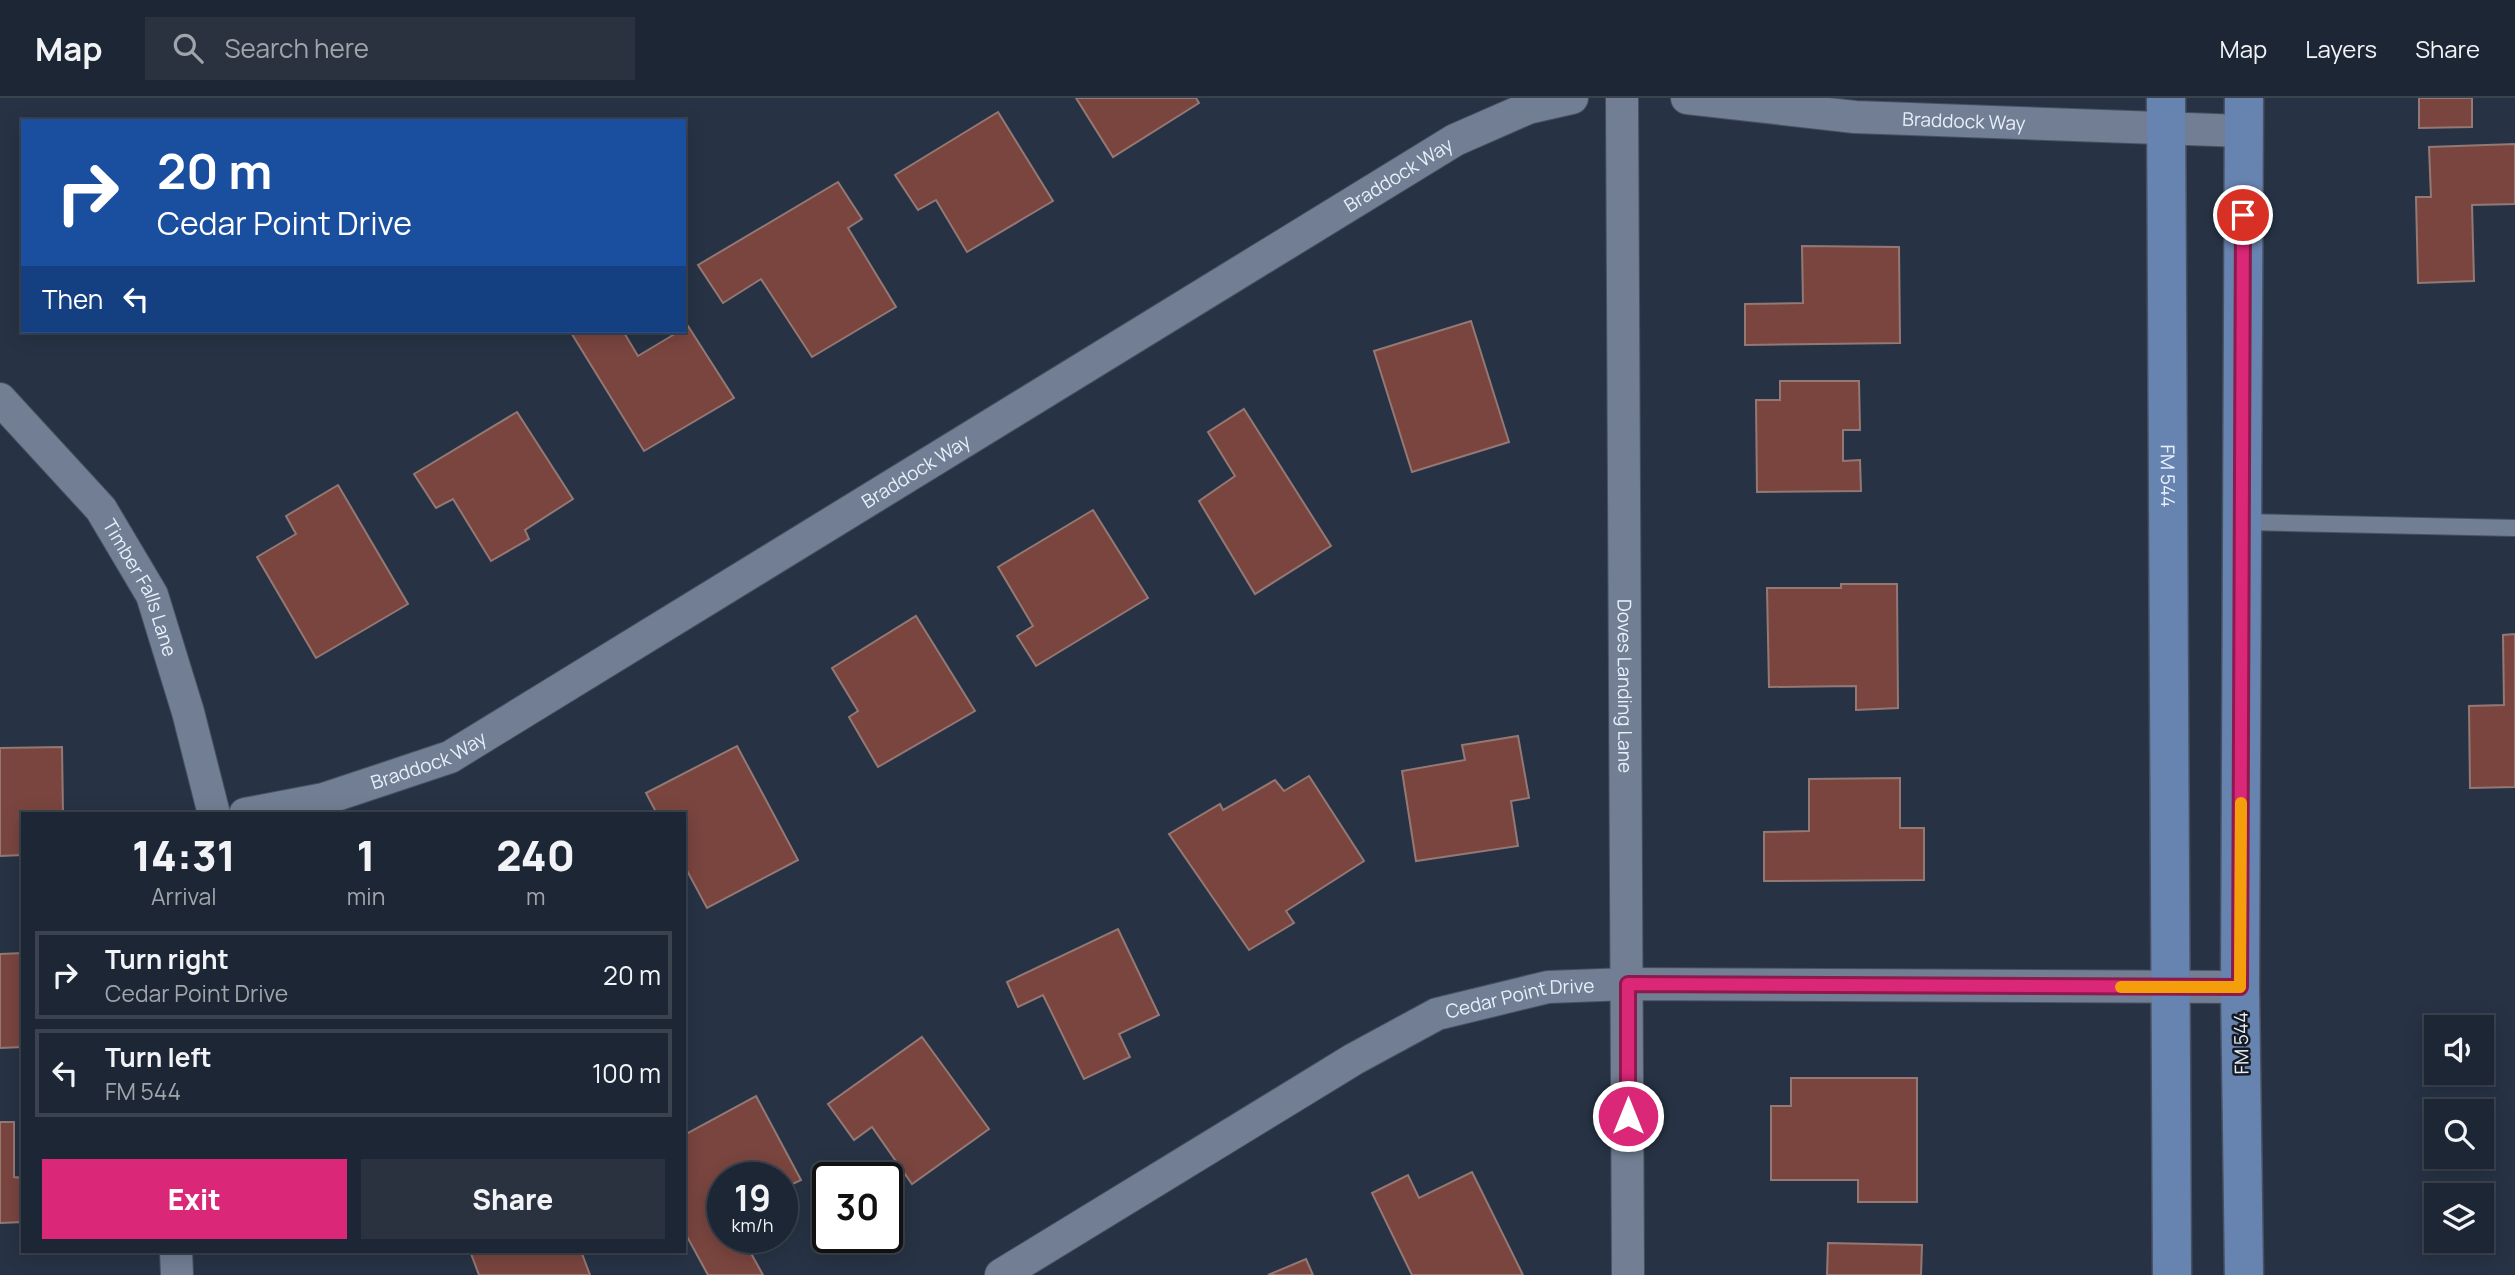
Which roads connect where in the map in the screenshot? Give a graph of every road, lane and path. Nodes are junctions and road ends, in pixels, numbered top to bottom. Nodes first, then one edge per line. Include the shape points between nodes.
1 (1572, 98) edge
2 (1622, 98) edge
3 (1688, 98) edge
4 (2166, 114) edge
5 (2244, 114) edge
6 (0, 399) edge
7 (2244, 522) junction
8 (2515, 528) edge
9 (213, 812) edge
10 (256, 812) edge
11 (1628, 984) junction
12 (2171, 987) junction
13 (2240, 987) junction
14 (176, 1253) edge
15 (177, 1275) edge
16 (1000, 1275) edge
17 (1628, 1275) edge
18 (2172, 1275) edge
19 (2244, 1275) edge

1 - 10 street, Braddock Way via 1528,108 1455,139 450,757 324,799
2 - 11 street, Doves Landing Lane
3 - 4 street, Braddock Way via 1856,117
4 - 5 street, Braddock Way
4 - 12 main road, FM 544
5 - 7 main road, FM 544
6 - 9 street, Timber Falls Lane via 102,509 152,595
7 - 8 lane
7 - 13 main road, FM 544
11 - 12 street, Cedar Point Drive
11 - 16 street, Cedar Point Drive via 1548,987 1437,1014 1354,1059
11 - 17 street, Doves Landing Lane
12 - 13 street, Cedar Point Drive
12 - 18 main road, FM 544
13 - 19 main road, FM 544
14 - 15 street

